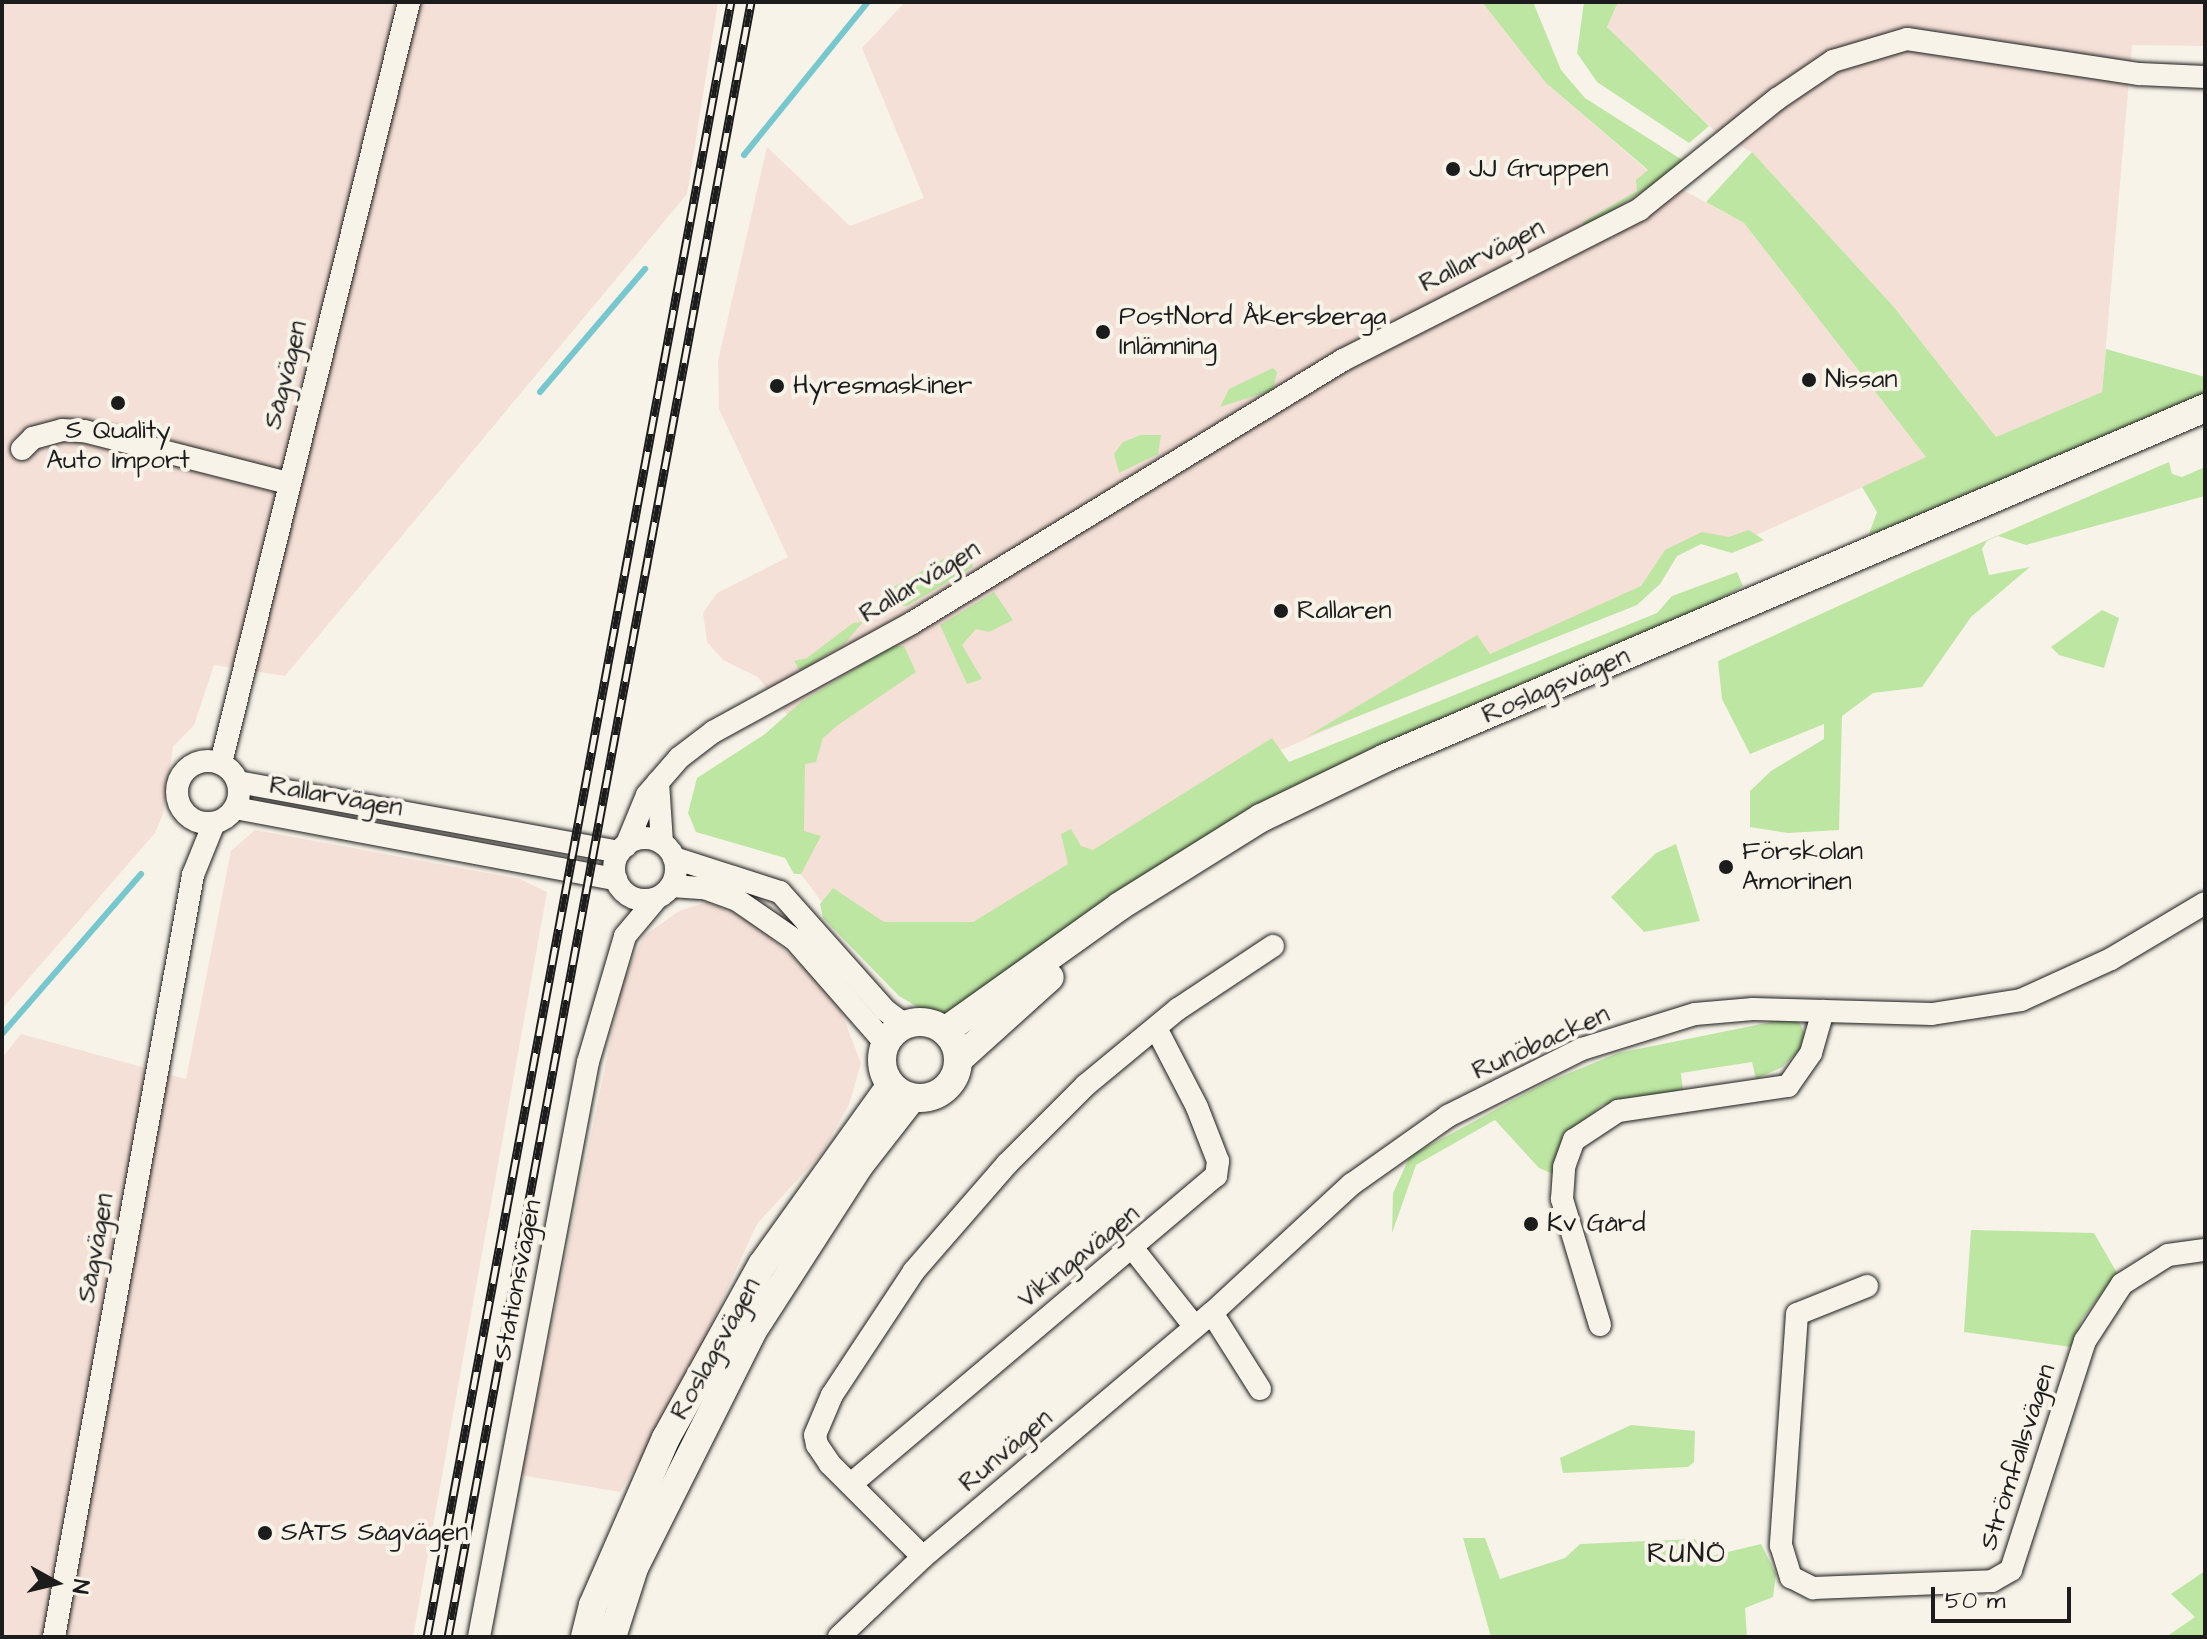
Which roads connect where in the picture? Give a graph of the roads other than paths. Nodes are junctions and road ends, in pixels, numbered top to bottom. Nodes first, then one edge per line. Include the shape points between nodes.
1 (409, 2) edge
2 (2205, 77) edge
3 (2205, 408) edge
4 (2205, 427) edge
5 (22, 449) dead end
6 (288, 483) junction
7 (221, 763) junction
8 (658, 781) junction
9 (238, 782) junction
10 (235, 808) junction
11 (188, 816) junction
12 (214, 823) junction
13 (623, 849) junction
14 (668, 850) junction
15 (194, 870) junction
16 (618, 882) junction
17 (664, 892) junction
18 (2205, 903) edge
19 (625, 936) junction
20 (1273, 946) dead end
21 (1823, 1011) junction
22 (1156, 1028) junction
23 (945, 1031) junction
24 (896, 1035) junction
25 (959, 1059) junction
26 (902, 1091) junction
27 (1285, 1243) joint
28 (1134, 1250) junction
29 (2205, 1250) edge
30 (1867, 1286) dead end
31 (1203, 1320) junction
32 (1600, 1325) dead end
33 (1260, 1389) dead end
34 (851, 1484) junction
35 (923, 1557) junction
36 (54, 1637) edge
37 (479, 1637) edge
38 (585, 1637) edge
39 (612, 1637) edge
40 (839, 1637) edge

1 - 6 street, Sågvägen
2 - 8 street, Rallarvägen via 2139,74 1907,39 1833,61 1640,209 1343,360 912,623 713,732
3 - 23 main road, Roslagsvägen via 1385,758 1261,818 1120,906
4 - 25 main road, Roslagsvägen via 1331,799 1201,869 1057,971
5 - 6 street via 33,438 84,431
6 - 7 street, Sågvägen
7 - 9 street
7 - 11 street via 195,762 181,774 177,802
8 - 13 street, Rallarvägen via 638,810
8 - 14 street
9 - 10 street
9 - 13 street, Rallarvägen
10 - 12 street
10 - 16 street, Rallarvägen
11 - 12 street
11 - 15 street, Sågvägen
12 - 15 street, Sågvägen
13 - 14 street via 643,838
13 - 16 street
14 - 17 street
14 - 24 street via 780,892 885,1010
15 - 36 street, Sågvägen
16 - 17 street via 637,899
16 - 19 street, Stationsvägen
17 - 19 street, Stationsvägen
17 - 24 street via 704,888 737,900 795,940
18 - 21 street, Runöbacken via 2111,959 2021,1000 1932,1014
19 - 37 street, Stationsvägen via 588,1062
20 - 22 street
21 - 27 street, Runöbacken via 1695,1014 1582,1049 1448,1116 1352,1184
21 - 32 street via 1811,1053 1788,1086 1618,1111 1574,1140 1564,1167 1562,1199
22 - 28 street, Vikingavägen via 1218,1161 1216,1176 1204,1189
22 - 34 street via 1086,1085 1007,1164 914,1271 871,1333 832,1395 815,1435 830,1464
23 - 24 main road via 919,1022
23 - 25 main road
24 - 26 main road via 884,1072
25 - 26 main road via 949,1086 932,1097
26 - 38 main road, Roslagsvägen via 789,1224 740,1305 666,1438 593,1605
26 - 39 main road, Roslagsvägen via 752,1332 634,1568
27 - 31 street, Runvägen
28 - 31 street
28 - 34 street, Vikingavägen
29 - 30 street, Strömfallsvägen via 2168,1255 2122,1284 2085,1341 2011,1570 1992,1581 1813,1588 1791,1577 1781,1545 1797,1314
31 - 33 street
31 - 35 street, Runvägen
34 - 35 street
35 - 40 street, Runvägen

